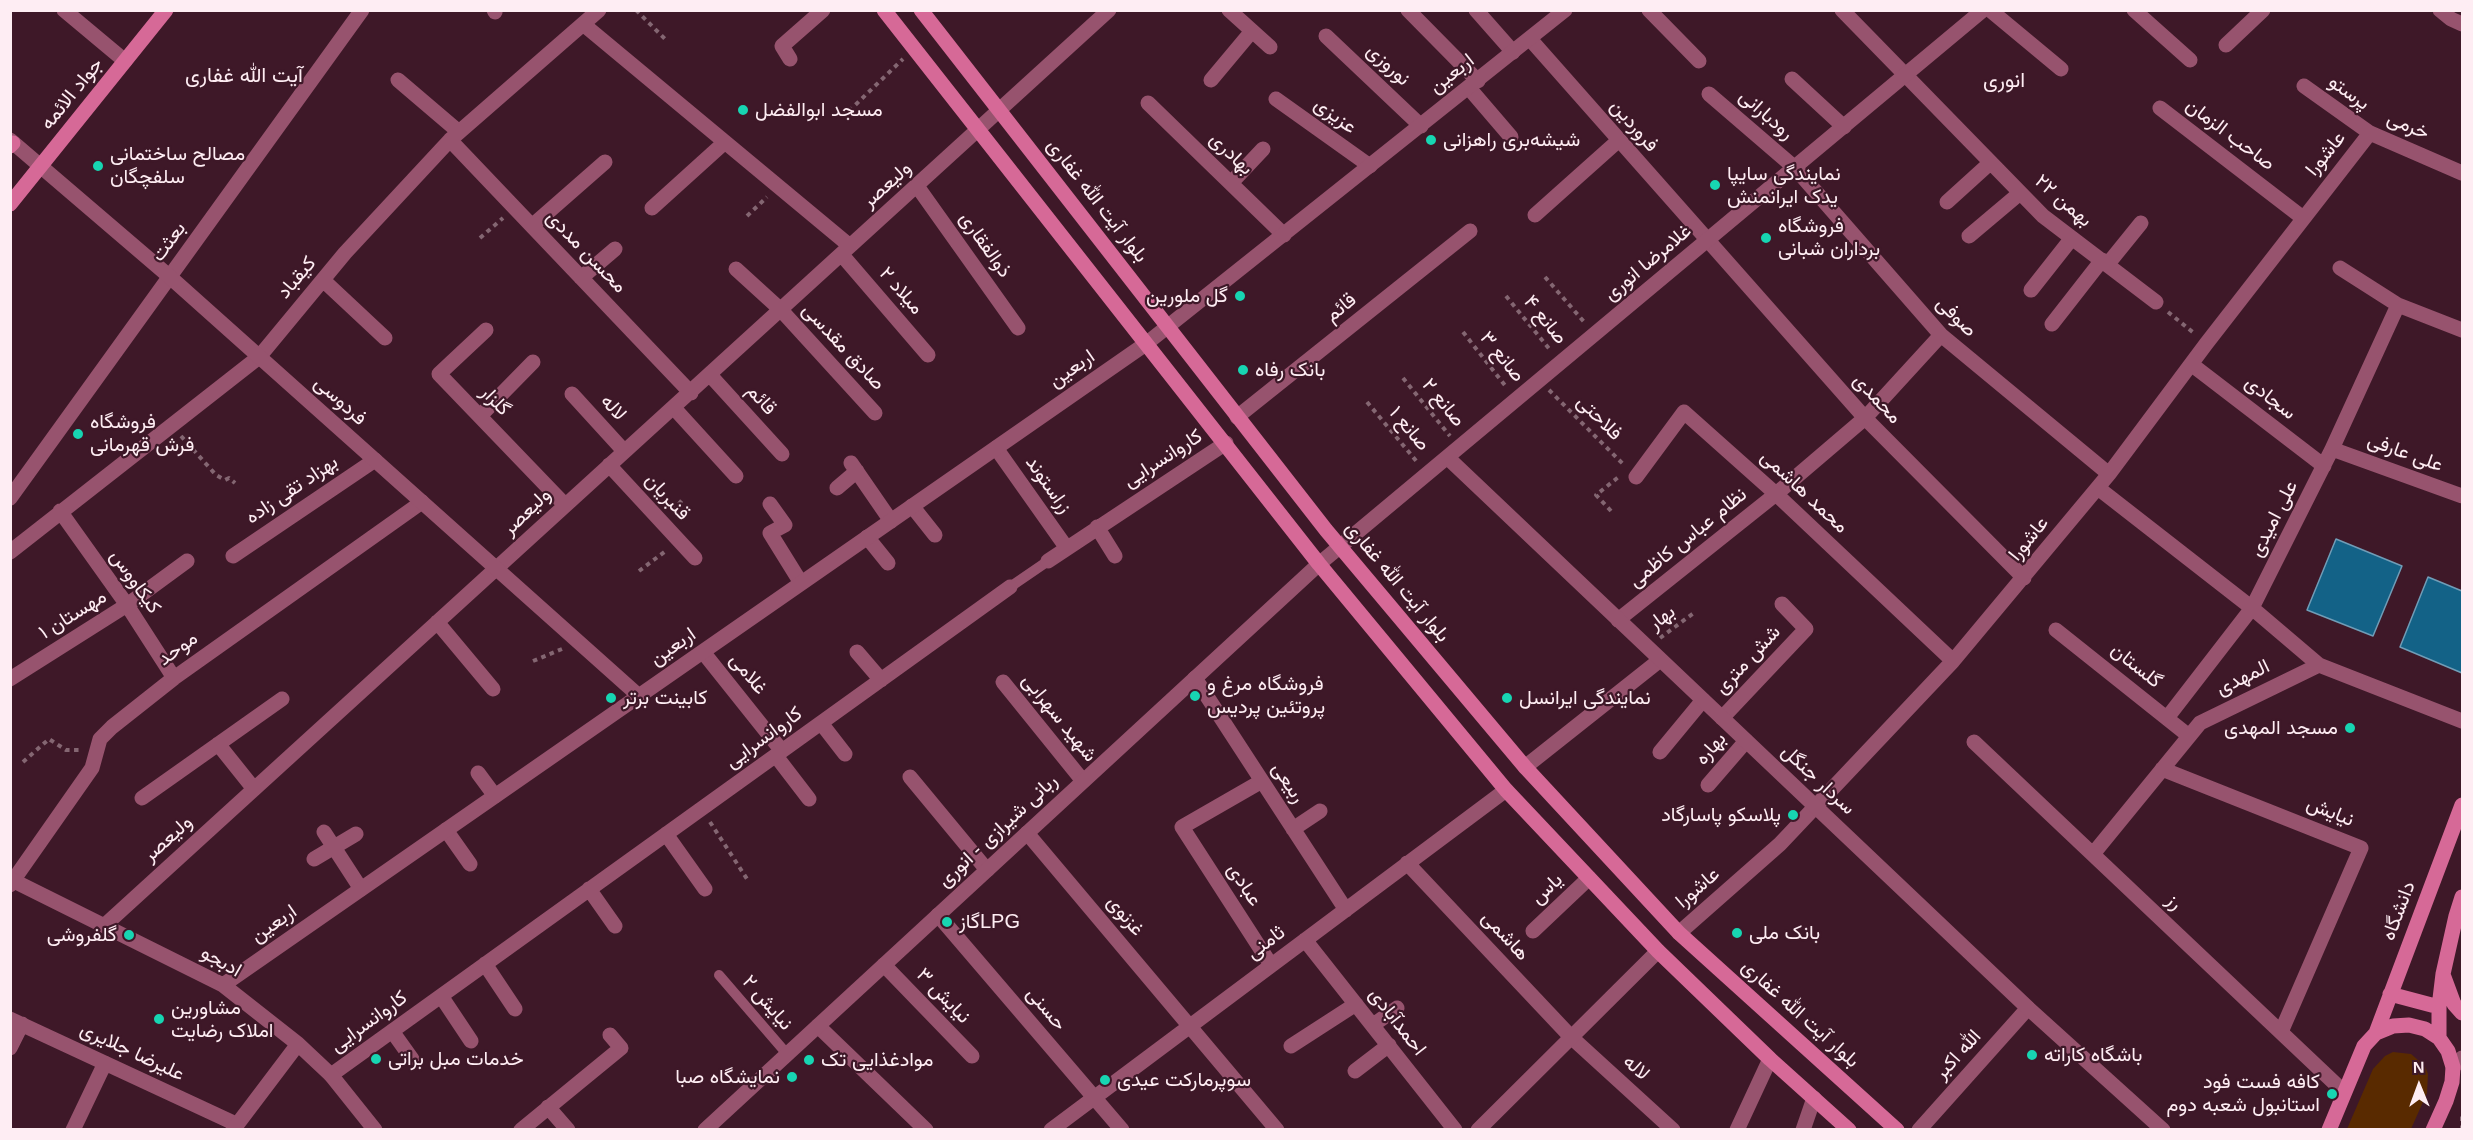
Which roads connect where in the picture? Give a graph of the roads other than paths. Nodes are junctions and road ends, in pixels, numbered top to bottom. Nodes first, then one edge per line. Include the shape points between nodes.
1 (64, 10) edge
2 (166, 10) edge
3 (362, 10) edge
4 (823, 10) edge
5 (884, 10) edge
6 (921, 10) edge
7 (1109, 10) edge
8 (1228, 10) edge
9 (1408, 10) edge
10 (1476, 10) edge
11 (1565, 10) edge
12 (1649, 10) edge
13 (1842, 10) edge
14 (1983, 10) edge
15 (1990, 10) edge
16 (2134, 10) edge
17 (2263, 10) edge
18 (2440, 10) edge
19 (592, 15) edge
20 (2463, 24) edge
21 (1252, 31) junction
22 (1326, 36) dead end
23 (1530, 39) junction
24 (2226, 45) dead end
25 (1270, 47) dead end
26 (1513, 52) junction
27 (790, 59) dead end
28 (2190, 60) dead end
29 (1699, 61) dead end
30 (125, 62) junction
31 (2061, 69) dead end
32 (1904, 76) junction
33 (1792, 79) dead end
34 (398, 80) dead end
35 (1211, 80) dead end
36 (1473, 85) junction
37 (2304, 86) dead end
38 (1709, 94) dead end
39 (1276, 99) dead end
40 (1149, 103) dead end
41 (2160, 108) dead end
42 (1000, 111) junction
43 (1421, 126) junction
44 (1844, 127) junction
45 (978, 130) junction
46 (2370, 133) junction
47 (454, 136) junction
48 (1511, 137) dead end
49 (1619, 140) junction
50 (725, 142) junction
51 (11, 143) edge
52 (1263, 149) dead end
53 (605, 162) dead end
54 (1990, 163) junction
55 (41, 166) junction
56 (1370, 166) junction
57 (1795, 168) junction
58 (2463, 172) edge
59 (1231, 183) junction
60 (917, 186) junction
61 (2020, 193) junction
62 (1947, 202) dead end
63 (10, 204) edge
64 (652, 208) dead end
65 (1535, 215) dead end
66 (2303, 218) junction
67 (2141, 223) dead end
68 (532, 226) junction
69 (1470, 231) dead end
70 (1284, 235) junction
71 (1969, 236) dead end
72 (2072, 238) junction
73 (1707, 241) junction
74 (615, 249) dead end
75 (846, 251) junction
76 (2105, 263) junction
77 (2340, 268) dead end
78 (736, 269) dead end
79 (170, 277) junction
80 (581, 278) junction
81 (323, 280) junction
82 (2031, 290) dead end
83 (2156, 302) road end
84 (2398, 305) junction
85 (781, 310) junction
86 (2052, 324) dead end
87 (1168, 327) junction
88 (1018, 328) dead end
89 (486, 330) dead end
90 (2463, 330) edge
91 (1941, 335) junction
92 (385, 338) dead end
93 (1147, 343) junction
94 (928, 355) dead end
95 (259, 357) junction
96 (533, 362) dead end
97 (2191, 364) junction
98 (710, 375) junction
99 (691, 393) junction
100 (572, 394) dead end
101 (674, 408) junction
102 (875, 413) dead end
103 (480, 416) junction
104 (1237, 417) junction
105 (1865, 418) junction
106 (1226, 443) junction
107 (996, 448) junction
108 (2332, 449) junction
109 (624, 451) junction
110 (1454, 453) junction
111 (782, 454) dead end
112 (375, 460) junction
113 (609, 465) junction
114 (2324, 466) junction
115 (1632, 473) road end
116 (2109, 474) junction
117 (736, 476) dead end
118 (837, 488) dead end
119 (2098, 488) junction
120 (1776, 494) junction
121 (2463, 496) edge
122 (10, 498) edge
123 (422, 502) junction
124 (770, 504) dead end
125 (565, 505) junction
126 (912, 506) junction
127 (60, 511) junction
128 (891, 521) junction
129 (1097, 527) junction
130 (935, 535) dead end
131 (867, 537) junction
132 (1066, 547) junction
133 (1341, 548) junction
134 (10, 552) edge
135 (233, 556) dead end
136 (1115, 556) dead end
137 (695, 558) dead end
138 (187, 561) dead end
139 (1048, 561) joint
140 (888, 563) dead end
141 (1319, 564) junction
142 (497, 569) junction
143 (2024, 578) junction
144 (801, 583) junction
145 (1010, 587) joint
146 (1782, 604) dead end
147 (127, 605) junction
148 (2252, 608) junction
149 (1618, 620) junction
150 (437, 622) junction
151 (2056, 630) dead end
152 (703, 652) junction
153 (857, 652) dead end
154 (1660, 660) junction
155 (1953, 661) junction
156 (2319, 665) junction
157 (174, 678) junction
158 (1195, 678) junction
159 (10, 679) edge
160 (881, 680) junction
161 (1002, 682) dead end
162 (493, 689) dead end
163 (639, 696) junction
164 (282, 699) dead end
165 (1703, 700) junction
166 (1722, 718) junction
167 (2167, 718) junction
168 (2463, 721) edge
169 (821, 723) junction
170 (2189, 736) junction
171 (1746, 741) junction
172 (1974, 742) dead end
173 (218, 744) junction
174 (1660, 752) dead end
175 (779, 753) junction
176 (845, 754) dead end
177 (1525, 766) junction
178 (2163, 768) junction
179 (478, 773) dead end
180 (910, 777) dead end
181 (1083, 781) junction
182 (1262, 781) junction
183 (1708, 785) dead end
184 (254, 789) junction
185 (1506, 790) junction
186 (495, 796) junction
187 (142, 798) dead end
188 (809, 799) dead end
189 (2463, 805) edge
190 (1816, 808) junction
191 (1320, 811) dead end
192 (1293, 829) junction
193 (446, 830) junction
194 (324, 831) dead end
195 (1028, 833) junction
196 (357, 834) dead end
197 (666, 834) junction
198 (334, 848) junction
199 (2093, 854) junction
200 (314, 860) dead end
201 (471, 864) dead end
202 (1407, 864) junction
203 (987, 870) junction
204 (1589, 878) junction
205 (11, 882) edge
206 (361, 889) junction
207 (589, 889) junction
208 (705, 889) dead end
209 (2463, 897) edge
210 (1346, 909) junction
211 (938, 915) junction
212 (105, 925) junction
213 (615, 926) dead end
214 (1533, 931) dead end
215 (1679, 933) junction
216 (1305, 940) junction
217 (1658, 951) junction
218 (485, 964) junction
219 (884, 965) junction
220 (1271, 965) junction
221 (2443, 974) junction
222 (719, 975) dead end
223 (223, 985) junction
224 (2390, 994) junction
225 (441, 996) junction
226 (1356, 1004) junction
227 (2439, 1007) junction
228 (1397, 1008) dead end
229 (2028, 1008) junction
230 (515, 1009) dead end
231 (2463, 1013) edge
232 (16, 1021) edge
233 (1373, 1025) junction
234 (818, 1026) junction
235 (1191, 1026) junction
236 (392, 1031) junction
237 (2281, 1032) junction
238 (2376, 1033) junction
239 (610, 1035) dead end
240 (1571, 1037) junction
241 (2439, 1038) junction
242 (471, 1041) dead end
243 (298, 1044) junction
244 (1291, 1046) dead end
245 (1389, 1046) junction
246 (10, 1048) edge
247 (787, 1054) junction
248 (972, 1056) dead end
249 (412, 1059) dead end
250 (1770, 1059) junction
251 (2458, 1062) edge
252 (105, 1063) junction
253 (1355, 1071) dead end
254 (331, 1075) junction
255 (2344, 1092) junction
256 (1094, 1098) junction
257 (1814, 1098) junction
258 (548, 1107) junction
259 (916, 1126) edge
260 (234, 1127) edge
261 (2435, 1128) edge
262 (2329, 1129) edge
263 (73, 1130) edge
264 (375, 1130) edge
265 (520, 1130) edge
266 (568, 1130) edge
267 (705, 1130) edge
268 (1051, 1130) edge
269 (1122, 1130) edge
270 (1277, 1130) edge
271 (1455, 1130) edge
272 (1478, 1130) edge
273 (1673, 1130) edge
274 (1737, 1130) edge
275 (1803, 1130) edge
276 (1849, 1130) edge
277 (1897, 1130) edge
278 (1918, 1130) edge
279 (2163, 1130) edge

1 - 30 street
2 - 30 main road, جواد الائمه
3 - 79 street, بعثت
4 - 27 street via 782,46
5 - 45 main road
6 - 42 main road, بلوار آیت الله غفاری
7 - 42 street
8 - 21 street
9 - 36 street
10 - 26 street
11 - 23 street, اربعین
12 - 29 street
13 - 32 street, ۲۲ بهمن
14 - 32 street, غلامرضا انوری
15 - 31 street
16 - 28 street
17 - 24 street
18 - 20 street
19 - 47 street, کیقباد
19 - 50 street
21 - 25 street
21 - 35 street
22 - 43 street, نوروزی
23 - 26 street, اربعین
23 - 49 street, فروردین
26 - 36 street, اربعین
30 - 55 main road, جواد الائمه
32 - 44 street, غلامرضا انوری
32 - 54 street, ۲۲ بهمن
33 - 44 street
34 - 47 street, محسن مددی
36 - 43 street, اربعین
36 - 48 street
37 - 46 street, پرستو
38 - 57 street, رودبارانی
39 - 56 street, عزیزی
40 - 59 street, بهادری
41 - 66 street, صاحب الزمان
42 - 45 street, ولیعصر
42 - 87 main road, بلوار آیت الله غفاری
43 - 56 street, اربعین
44 - 57 street, غلامرضا انوری
45 - 60 street, ولیعصر
45 - 93 main road
46 - 58 street, خرمی
46 - 66 street, عاشورا
47 - 68 street, محسن مددی
47 - 81 street, کیقباد
49 - 65 street
49 - 73 street, فروردین
50 - 64 street
50 - 75 street
51 - 55 street, فردوسی
52 - 59 street
53 - 68 street
54 - 61 street, ۲۲ بهمن
54 - 62 street
55 - 63 main road, جواد الائمه
55 - 79 street, فردوسی
56 - 70 street, اربعین
57 - 73 street, غلامرضا انوری
57 - 91 street, صوفی
59 - 70 street, بهادری
60 - 75 street, ولیعصر
60 - 88 street, ذوالفقاری
61 - 71 street
61 - 72 street, ۲۲ بهمن
66 - 97 street, عاشورا
67 - 76 street
68 - 80 street, محسن مددی
69 - 104 street, قائم
70 - 87 street, اربعین
72 - 76 street, ۲۲ بهمن
72 - 82 street
73 - 105 street, محمدی
73 - 110 street, غلامرضا انوری
74 - 80 street
75 - 85 street, ولیعصر
75 - 94 street, میلاد ۲
76 - 83 street, ۲۲ بهمن
76 - 86 street
77 - 84 street
78 - 85 street, صادق مقدسی
79 - 95 street, فردوسی
79 - 122 street, بعثت
80 - 99 street, محسن مددی
81 - 92 street
81 - 95 street, کیقباد
84 - 90 street
84 - 108 street, علی امیدی
85 - 98 street, ولیعصر
85 - 102 street, صادق مقدسی
87 - 93 street, اربعین
87 - 104 main road, بلوار آیت الله غفاری
89 - 103 street, گلزار via 439,374
91 - 105 street, نظام عباس کاظمی
91 - 116 street, صوفی
93 - 106 main road
93 - 107 street, اربعین
95 - 112 street, فردوسی
95 - 127 street, کیقباد
96 - 103 street
97 - 114 street, سجادی
97 - 116 street, عاشورا
98 - 99 street, ولیعصر
98 - 111 street, قائم
99 - 101 street, ولیعصر
100 - 109 street, لاله
101 - 109 street, ولیعصر
101 - 117 street
103 - 125 street, گلزار
104 - 133 main road, بلوار آیت الله غفاری
105 - 120 street, نظام عباس کاظمی
105 - 143 street, محمدی
106 - 129 street, کاروانسرایی
106 - 141 main road
107 - 126 street, اربعین
107 - 132 street, زراستوند
108 - 114 street, علی امیدی
108 - 121 street, علی عارفی
109 - 113 street, ولیعصر
110 - 133 street, غلامرضا انوری
110 - 149 street, سردار جنگل
112 - 123 street, فردوسی
112 - 135 street, بهزاد تقی زاده
113 - 125 street, ولیعصر
113 - 137 street, قنبریان
114 - 148 street, علی امیدی
115 - 120 street, محمد هاشمی via 1684,412
116 - 119 street, عاشورا
118 - 128 street via 854,467
119 - 143 street, عاشورا
119 - 148 street
120 - 149 street, نظام عباس کاظمی
120 - 155 street, محمد هاشمی
123 - 142 street, فردوسی
123 - 157 street, موحد
124 - 144 street via 784,525 770,533
125 - 142 street, ولیعصر
126 - 128 street, اربعین
126 - 130 street
127 - 134 street, کیقباد
127 - 147 street, کیکاووس
128 - 131 street, اربعین
129 - 132 street, کاروانسرایی
129 - 136 street
131 - 140 street
131 - 144 street, اربعین
132 - 139 street, کاروانسرایی
133 - 141 street, غلامرضا انوری
133 - 177 main road, بلوار آیت الله غفاری
138 - 147 street, مهستان ۱
139 - 145 lane, کاروانسرایی
141 - 158 street, ربانی شیرازی - انوری
141 - 185 main road
142 - 150 street, ولیعصر
142 - 163 street, فردوسی
143 - 155 street, عاشورا
144 - 152 street, اربعین
145 - 160 street, کاروانسرایی
146 - 166 street, شش متری via 1806,629
147 - 157 street, کیکاووس
147 - 159 street, مهستان ۱
148 - 156 street
148 - 167 street, علی امیدی
149 - 154 street, سردار جنگل
150 - 162 street
150 - 184 street, ولیعصر
151 - 167 street, گلستان
152 - 163 street, اربعین
152 - 175 street, غلامی
153 - 160 street
154 - 165 street, سردار جنگل
154 - 177 street
155 - 190 street, عاشورا
156 - 168 street
156 - 170 street, المهدی via 2200,723
157 - 205 street, موحد via 100,739 92,768
158 - 181 street, ربانی شیرازی - انوری
158 - 182 street, ربیعی
160 - 169 street, کاروانسرایی
161 - 181 street, شهید سهرابی
163 - 186 street, اربعین
164 - 173 street
165 - 166 street, سردار جنگل
165 - 174 street
166 - 171 street, سردار جنگل
167 - 170 street, گلستان
169 - 175 street, کاروانسرایی
169 - 176 street
170 - 178 street, المهدی
171 - 183 street, بهاره
171 - 190 street, سردار جنگل
172 - 199 street, رز
173 - 184 street
173 - 187 street
175 - 188 street, غلامی
175 - 197 street, کاروانسرایی
177 - 215 main road, بلوار آیت الله غفاری
178 - 199 street, المهدی
178 - 237 street, نیایش via 2361,848
179 - 186 street
180 - 203 street
181 - 195 street, ربانی شیرازی - انوری
182 - 192 street, ربیعی
182 - 220 street, عبادی via 1182,827
184 - 212 street, ولیعصر
185 - 202 street, ثامنی
185 - 204 main road
186 - 193 street, اربعین
189 - 224 main road, دانشگاه
190 - 215 street, عاشورا
190 - 229 street, سردار جنگل
191 - 192 street
192 - 210 street, ربیعی
193 - 201 street
193 - 206 street, اربعین
194 - 198 street
195 - 203 street, ربانی شیرازی - انوری
195 - 235 street, غزنوی
196 - 198 street
197 - 207 street, کاروانسرایی
197 - 208 street
198 - 200 street
198 - 206 street
199 - 237 street, رز
202 - 210 street, ثامنی
202 - 240 street, هاشمی
203 - 211 street, ربانی شیرازی - انوری
204 - 214 street, یاس
204 - 217 main road
205 - 212 street, ادبجو
206 - 223 street, اربعین
207 - 213 street
207 - 218 street, کاروانسرایی
209 - 221 main road
210 - 216 street, ثامنی
211 - 219 street, ربانی شیرازی - انوری
211 - 256 street, حسنی
212 - 223 street, ادبجو
215 - 217 main road
215 - 277 main road, بلوار آیت الله غفاری
216 - 220 street, ثامنی
216 - 226 street, احمدآبادی
217 - 240 street
217 - 250 main road
218 - 225 street, کاروانسرایی
218 - 230 street
219 - 234 street, ربانی شیرازی - انوری
219 - 248 street, نیایش ۳
220 - 235 street, ثامنی
221 - 227 main road
221 - 231 main road via 2454,1004
222 - 247 lane, نیایش ۲
223 - 243 street, ادبجو
224 - 227 main road
224 - 238 main road, دانشگاه
225 - 236 street, کاروانسرایی
225 - 242 street
226 - 233 street, احمدآبادی
226 - 244 street
227 - 241 main road
228 - 233 street
229 - 278 street, الله اکبر
229 - 279 street, سردار جنگل
232 - 246 street
232 - 252 street, علیرضا جلایری
233 - 245 street, احمدآبادی
234 - 247 street, ربانی شیرازی - انوری
234 - 259 street
235 - 256 street, ثامنی
235 - 270 street, غزنوی
236 - 249 street
236 - 254 street, کاروانسرایی
237 - 255 street, رز
238 - 241 main road via 2409,1025
238 - 255 main road, دانشگاه via 2364,1046
239 - 258 street via 621,1048
240 - 272 street
240 - 273 street, لاله
241 - 251 main road
243 - 254 street, ادبجو
243 - 260 street
245 - 253 street
245 - 271 street, احمدآبادی
247 - 267 street, ربانی شیرازی - انوری
250 - 257 main road
250 - 274 street
251 - 261 main road
252 - 260 street, علیرضا جلایری
252 - 263 street
254 - 264 street, ادبجو
255 - 262 main road, دانشگاه
256 - 268 street, ثامنی
256 - 269 street, حسنی
257 - 275 street
257 - 276 main road
258 - 265 street
258 - 266 street

